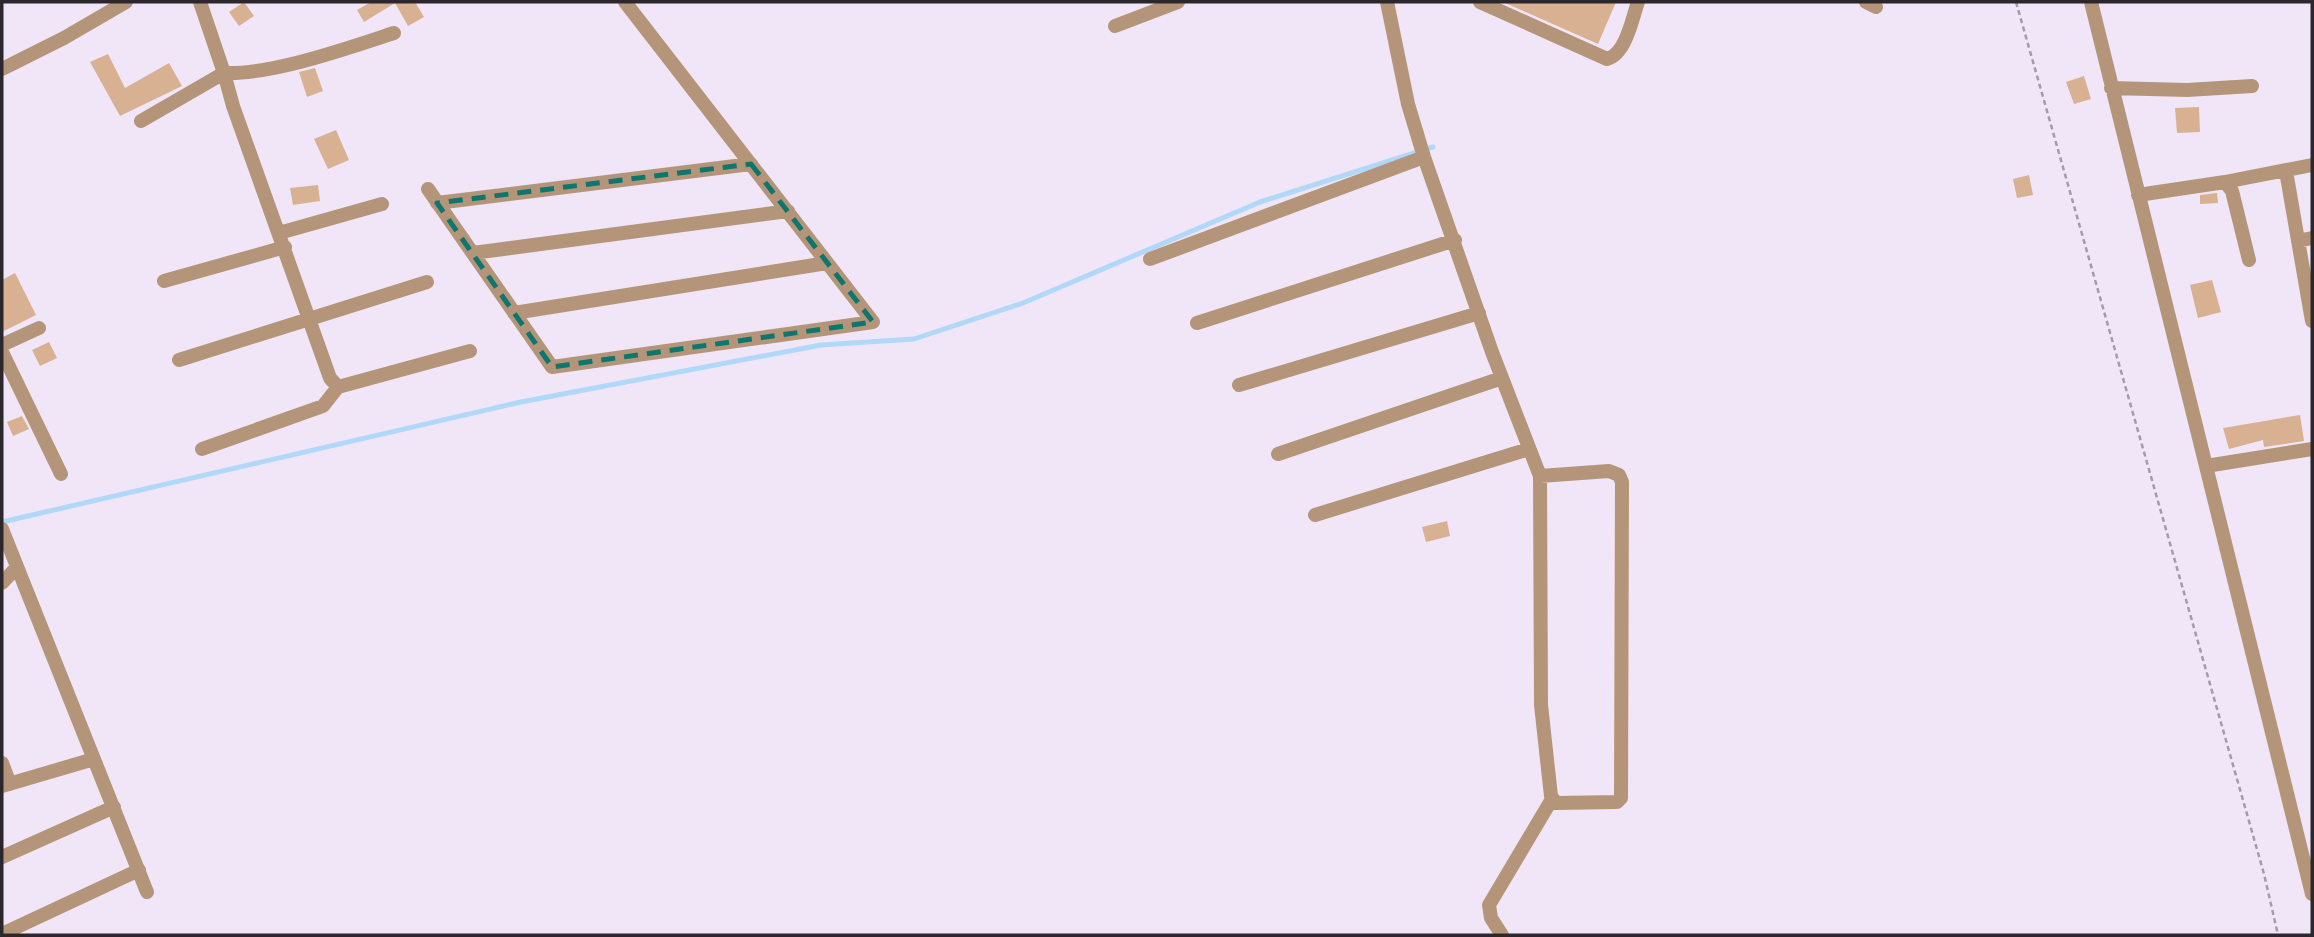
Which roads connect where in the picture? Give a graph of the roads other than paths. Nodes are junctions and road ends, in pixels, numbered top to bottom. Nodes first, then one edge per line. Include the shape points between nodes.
1 (126, 2) edge
2 (200, 2) edge
3 (625, 2) edge
4 (1178, 2) edge
5 (1387, 2) edge
6 (1480, 2) edge
7 (1638, 2) edge
8 (2091, 2) edge
9 (1115, 26) dead end
10 (394, 33) dead end
11 (2, 69) edge
12 (225, 73) junction
13 (2252, 86) dead end
14 (2111, 88) junction
15 (141, 121) dead end
16 (1423, 152) junction
17 (751, 164) junction
18 (2312, 166) edge
19 (2286, 171) junction
20 (2225, 182) junction
21 (428, 189) dead end
22 (2138, 195) junction
23 (437, 203) junction
24 (382, 204) dead end
25 (788, 211) junction
26 (279, 233) junction
27 (1455, 240) junction
28 (2305, 240) edge
29 (285, 247) junction
30 (473, 253) junction
31 (1150, 259) dead end
32 (2249, 260) dead end
33 (827, 263) junction
34 (164, 281) dead end
35 (427, 282) dead end
36 (514, 313) junction
37 (1479, 313) junction
38 (311, 321) junction
39 (2312, 321) edge
40 (1197, 323) dead end
41 (39, 328) dead end
42 (2, 345) edge
43 (470, 351) dead end
44 (2, 352) edge
45 (179, 360) dead end
46 (1502, 378) junction
47 (1239, 385) dead end
48 (338, 387) junction
49 (202, 449) dead end
50 (1529, 449) junction
51 (2312, 449) edge
52 (1278, 454) dead end
53 (2206, 467) junction
54 (61, 474) dead end
55 (1540, 476) junction
56 (1315, 515) dead end
57 (2, 529) edge
58 (17, 567) junction
59 (2, 583) edge
60 (94, 759) junction
61 (2, 763) edge
62 (6, 785) edge
63 (1552, 799) junction
64 (114, 807) junction
65 (2, 858) edge
66 (139, 870) junction
67 (147, 892) dead end
68 (2312, 894) edge
69 (2, 934) edge
70 (1497, 934) edge

1 - 11 street
2 - 12 street
3 - 17 street
4 - 9 street
5 - 16 street
6 - 7 street via 1607,59 1621,49
8 - 14 street
10 - 12 street via 320,56
12 - 15 street
12 - 26 street
13 - 14 street
14 - 22 street
16 - 27 street
16 - 31 street
17 - 23 street
17 - 25 street
18 - 19 street
19 - 20 street
19 - 28 street
20 - 22 street
20 - 32 street via 2232,191
21 - 23 street
22 - 53 street
23 - 30 street
24 - 26 street
25 - 30 street
25 - 33 street
26 - 29 street
27 - 37 street
27 - 40 street
28 - 39 street
29 - 34 street
29 - 38 street
30 - 36 street
33 - 36 street
33 - 36 street via 873,323 552,367
35 - 38 street
37 - 46 street
37 - 47 street
38 - 45 street
38 - 48 street via 330,378
41 - 42 street
43 - 48 street
44 - 54 street
46 - 50 street
46 - 52 street
48 - 49 street via 323,406
50 - 55 street
50 - 56 street
51 - 53 street
53 - 68 street
55 - 63 street via 1541,705
55 - 63 street via 1609,471 1622,482 1621,798 1617,802 1574,803
57 - 58 street
58 - 59 street
58 - 60 street
60 - 62 street
60 - 64 street
61 - 62 street
63 - 70 street via 1489,905
64 - 65 street
64 - 66 street
66 - 67 street
66 - 69 street

